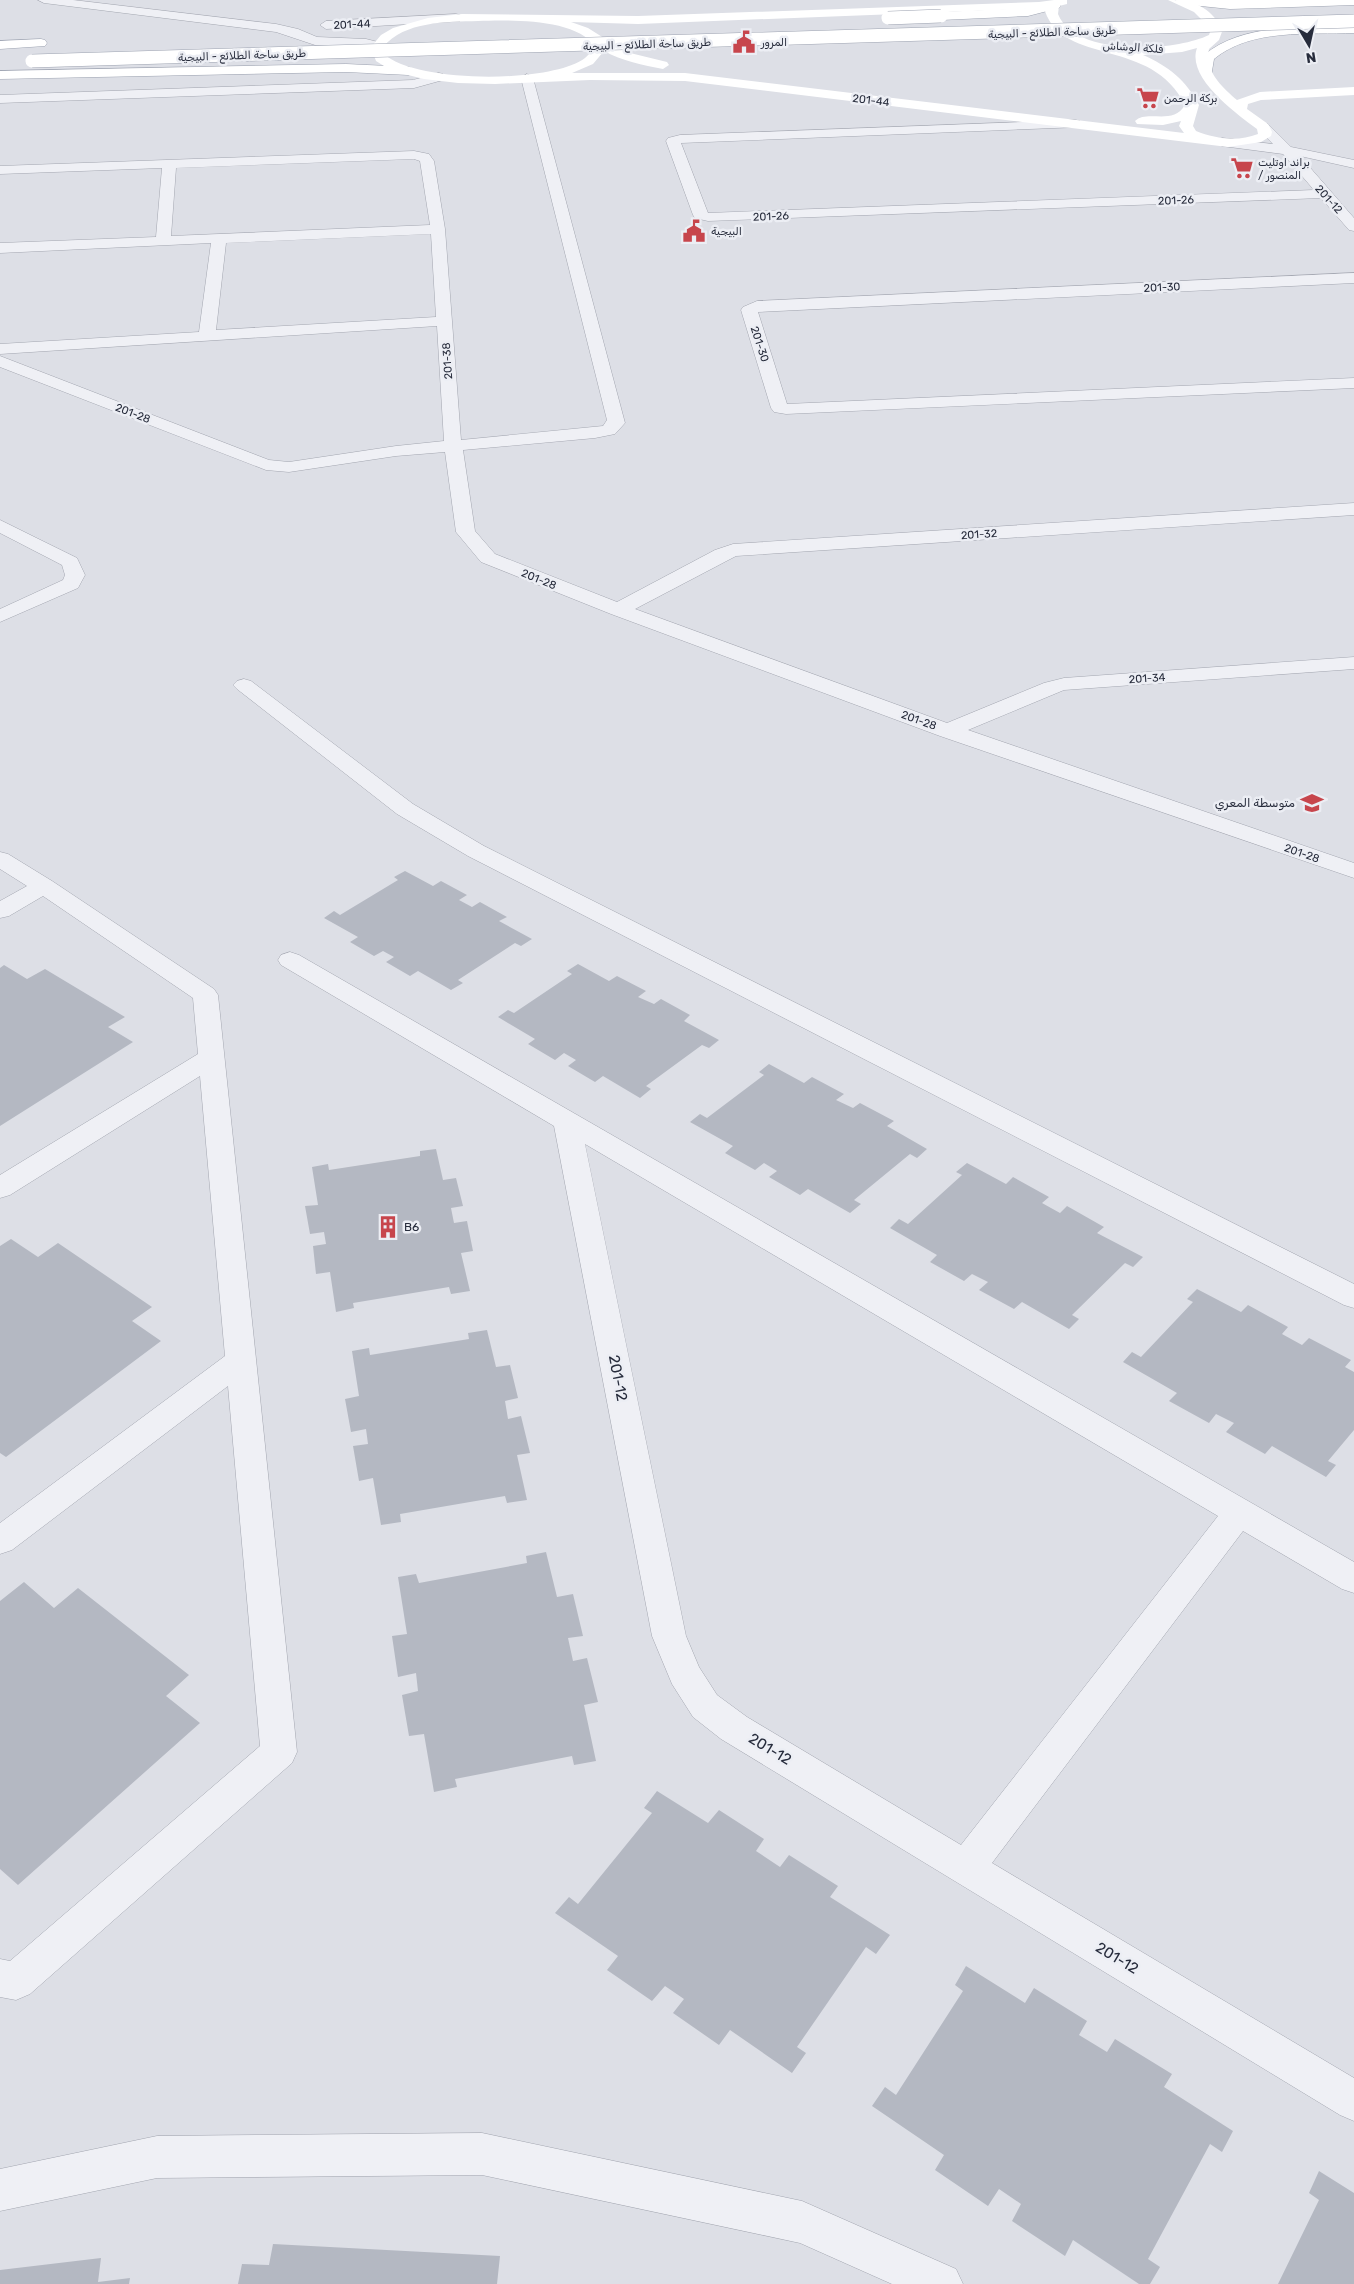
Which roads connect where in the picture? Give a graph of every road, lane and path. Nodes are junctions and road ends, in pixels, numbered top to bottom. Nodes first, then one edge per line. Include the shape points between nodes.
1 (44, 0) edge
2 (1196, 0) edge
3 (1177, 1) edge
4 (1058, 2) edge
5 (1354, 2) edge
6 (1273, 4) junction
7 (1000, 8) junction
8 (1354, 13) edge
9 (456, 18) junction
10 (524, 18) junction
11 (1354, 21) edge
12 (248, 24) junction
13 (1354, 29) edge
14 (1328, 30) junction
15 (514, 31) dead end
16 (435, 33) dead end
17 (1215, 37) junction
18 (257, 38) dead end
19 (600, 42) junction
20 (1094, 44) junction
21 (0, 45) edge
22 (377, 49) junction
23 (40, 50) junction
24 (6, 60) edge
25 (409, 71) junction
26 (0, 74) edge
27 (439, 77) junction
28 (529, 78) junction
29 (1210, 78) junction
30 (1352, 90) edge
31 (1276, 95) junction
32 (0, 99) edge
33 (1192, 106) junction
34 (1243, 112) junction
35 (1075, 124) junction
36 (1263, 127) junction
37 (1216, 141) junction
38 (1286, 150) junction
39 (1354, 164) edge
40 (169, 165) junction
41 (0, 170) edge
42 (1324, 194) junction
43 (1354, 227) edge
44 (438, 229) junction
45 (219, 238) junction
46 (163, 240) junction
47 (0, 248) edge
48 (1354, 278) edge
49 (444, 321) junction
50 (207, 336) junction
51 (0, 349) edge
52 (0, 361) edge
53 (27, 372) junction
54 (9, 379) dead end
55 (1354, 383) edge
56 (453, 446) junction
57 (1354, 509) edge
58 (0, 526) edge
59 (488, 558) joint
60 (618, 610) junction
61 (0, 616) edge
62 (1354, 663) edge
63 (244, 686) dead end
64 (948, 731) junction
65 (0, 859) edge
66 (1354, 871) edge
67 (44, 886) junction
68 (0, 911) edge
69 (290, 960) dead end
70 (212, 1057) junction
71 (567, 1121) junction
72 (0, 1188) edge
73 (1354, 1296) edge
74 (241, 1360) junction
75 (1239, 1512) junction
76 (0, 1541) edge
77 (1354, 1579) edge
78 (966, 1868) junction
79 (0, 1978) edge
80 (1354, 2101) edge
81 (0, 2190) edge
82 (940, 2284) edge

1 - 12 street, 201-44
2 - 6 main road
3 - 6 main road via 1215,5
3 - 17 main road via 1196,7 1210,19 1217,29
4 - 7 main road
4 - 7 main road
4 - 15 main road, bridge via 1028,12
4 - 20 main road, فلكة الوشاش via 1051,11 1062,30 1078,40
5 - 6 main road
7 - 10 main road via 629,20
8 - 23 main road, طريق ساحة الطلائع - البيجية
9 - 10 main road
9 - 12 street, 201-44 via 312,26
9 - 22 main road via 401,29 384,38
10 - 19 main road via 579,29
11 - 23 main road, طريق ساحة الطلائع - البيجية, bridge
12 - 22 street, 201-44 via 289,30 315,41 371,44
13 - 14 main road
14 - 17 main road, فلكة الوشاش via 1248,32
14 - 29 main road via 1275,34 1234,42 1208,58 1206,68
16 - 18 main road
17 - 20 main road, فلكة الوشاش via 1193,46 1170,50
17 - 29 main road, 201-12 via 1202,48 1201,55
19 - 28 main road via 600,53 587,63 564,72
19 - 33 main road via 625,56 704,72 1096,118 1164,120 1184,115
20 - 33 main road via 1152,63 1182,87
21 - 23 main road
22 - 25 main road via 384,61
23 - 24 main road, طريق ساحة الطلائع - البيجية
23 - 24 main road, طريق ساحة الطلائع - البيجية
25 - 26 main road via 353,68
25 - 27 main road
27 - 28 main road
27 - 32 street via 414,84
28 - 35 main road, 201-44 via 685,77
28 - 56 street, 201-28 via 616,423 609,430 595,433
29 - 31 main road via 1237,93
29 - 34 main road, 201-12 via 1224,97
30 - 31 main road
31 - 34 main road via 1253,97 1242,102
33 - 37 main road via 1187,130
34 - 36 main road, 201-12
35 - 37 main road, 201-44
35 - 42 street, 201-26 via 673,141 700,215 708,218
36 - 37 main road via 1266,132 1258,139
36 - 38 street, 201-12
37 - 38 street
38 - 39 street
38 - 42 street, 201-12
40 - 41 street
40 - 44 street, 201-38 via 424,157
40 - 46 street
42 - 43 street, 201-12
44 - 45 street
44 - 49 street, 201-38
45 - 46 street
45 - 50 street
46 - 47 street
48 - 55 street, 201-30 via 757,306 749,310 780,408 786,410
49 - 50 street
49 - 56 street, 201-38
50 - 51 street
52 - 53 street, 201-28
53 - 54 street
53 - 56 street, 201-28 via 266,465 289,467 386,452
56 - 59 street, 201-38 via 466,532
57 - 60 street, 201-32 via 733,550
58 - 61 street via 70,562 75,575 71,584
59 - 60 street, 201-28
60 - 64 street, 201-28
62 - 64 street, 201-34 via 1064,684
63 - 73 street via 404,809 476,851
64 - 66 street, 201-28
65 - 67 street
67 - 68 street
67 - 70 street via 205,995
69 - 71 street
70 - 72 street
70 - 74 street
71 - 75 street
71 - 78 street, 201-12 via 669,1636 684,1674 705,1706 734,1728
74 - 76 street
74 - 79 street via 279,1752 16,1981
75 - 77 street
75 - 78 street
78 - 80 street, 201-12
81 - 82 street via 157,2157 482,2154 802,2222

